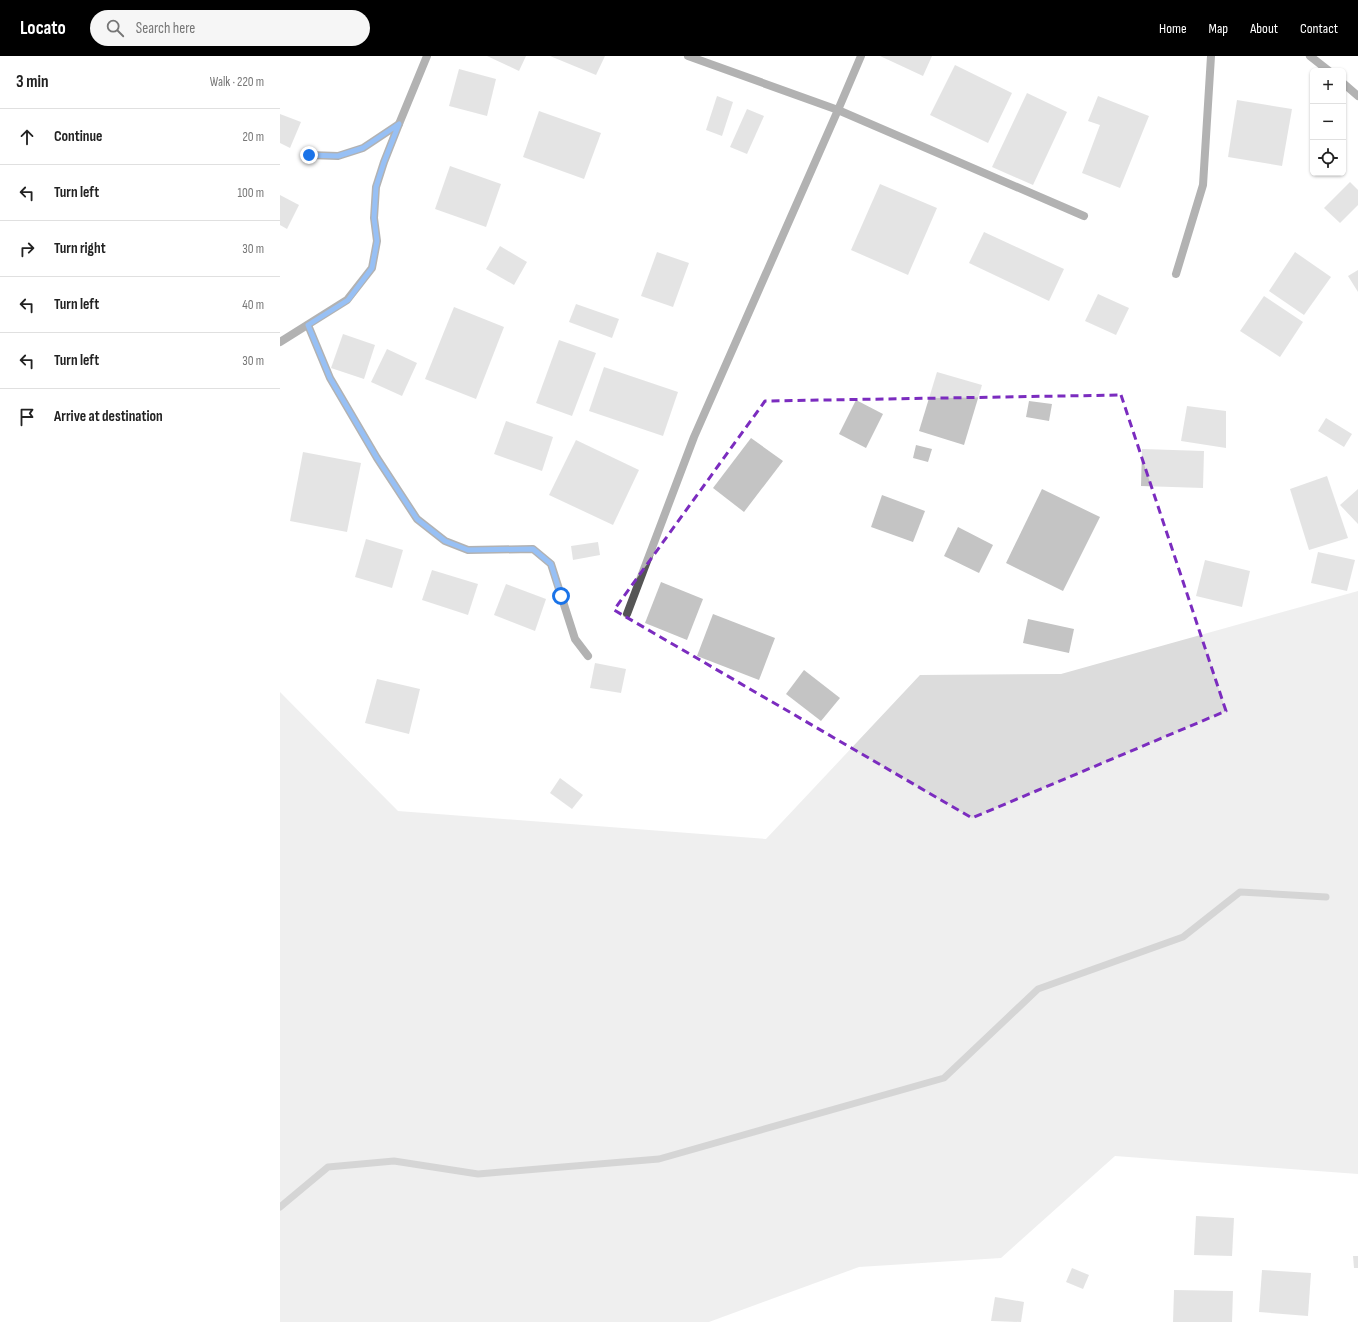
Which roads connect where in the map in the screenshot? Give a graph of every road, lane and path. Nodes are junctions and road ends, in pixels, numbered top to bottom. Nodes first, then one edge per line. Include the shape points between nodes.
1 (427, 56) edge
2 (688, 56) edge
3 (861, 56) edge
4 (1211, 56) edge
5 (1310, 56) edge
6 (1325, 68) edge
7 (1346, 86) edge
8 (1358, 96) edge
9 (838, 110) junction
10 (399, 124) junction
11 (309, 155) dead end
12 (1084, 216) dead end
13 (1176, 274) dead end
14 (308, 325) junction
15 (280, 342) edge
16 (627, 614) dead end
17 (588, 656) dead end

1 - 10 street
2 - 9 street
3 - 9 street
4 - 13 street via 1203,185
5 - 6 street
7 - 8 street
9 - 12 street
9 - 16 street via 694,437
10 - 11 street via 363,148 338,156
10 - 14 street via 376,187 374,218 377,241 372,268 348,300
14 - 15 street
14 - 17 street via 330,378 377,458 417,519 445,541 468,550 533,549 551,564 575,639

